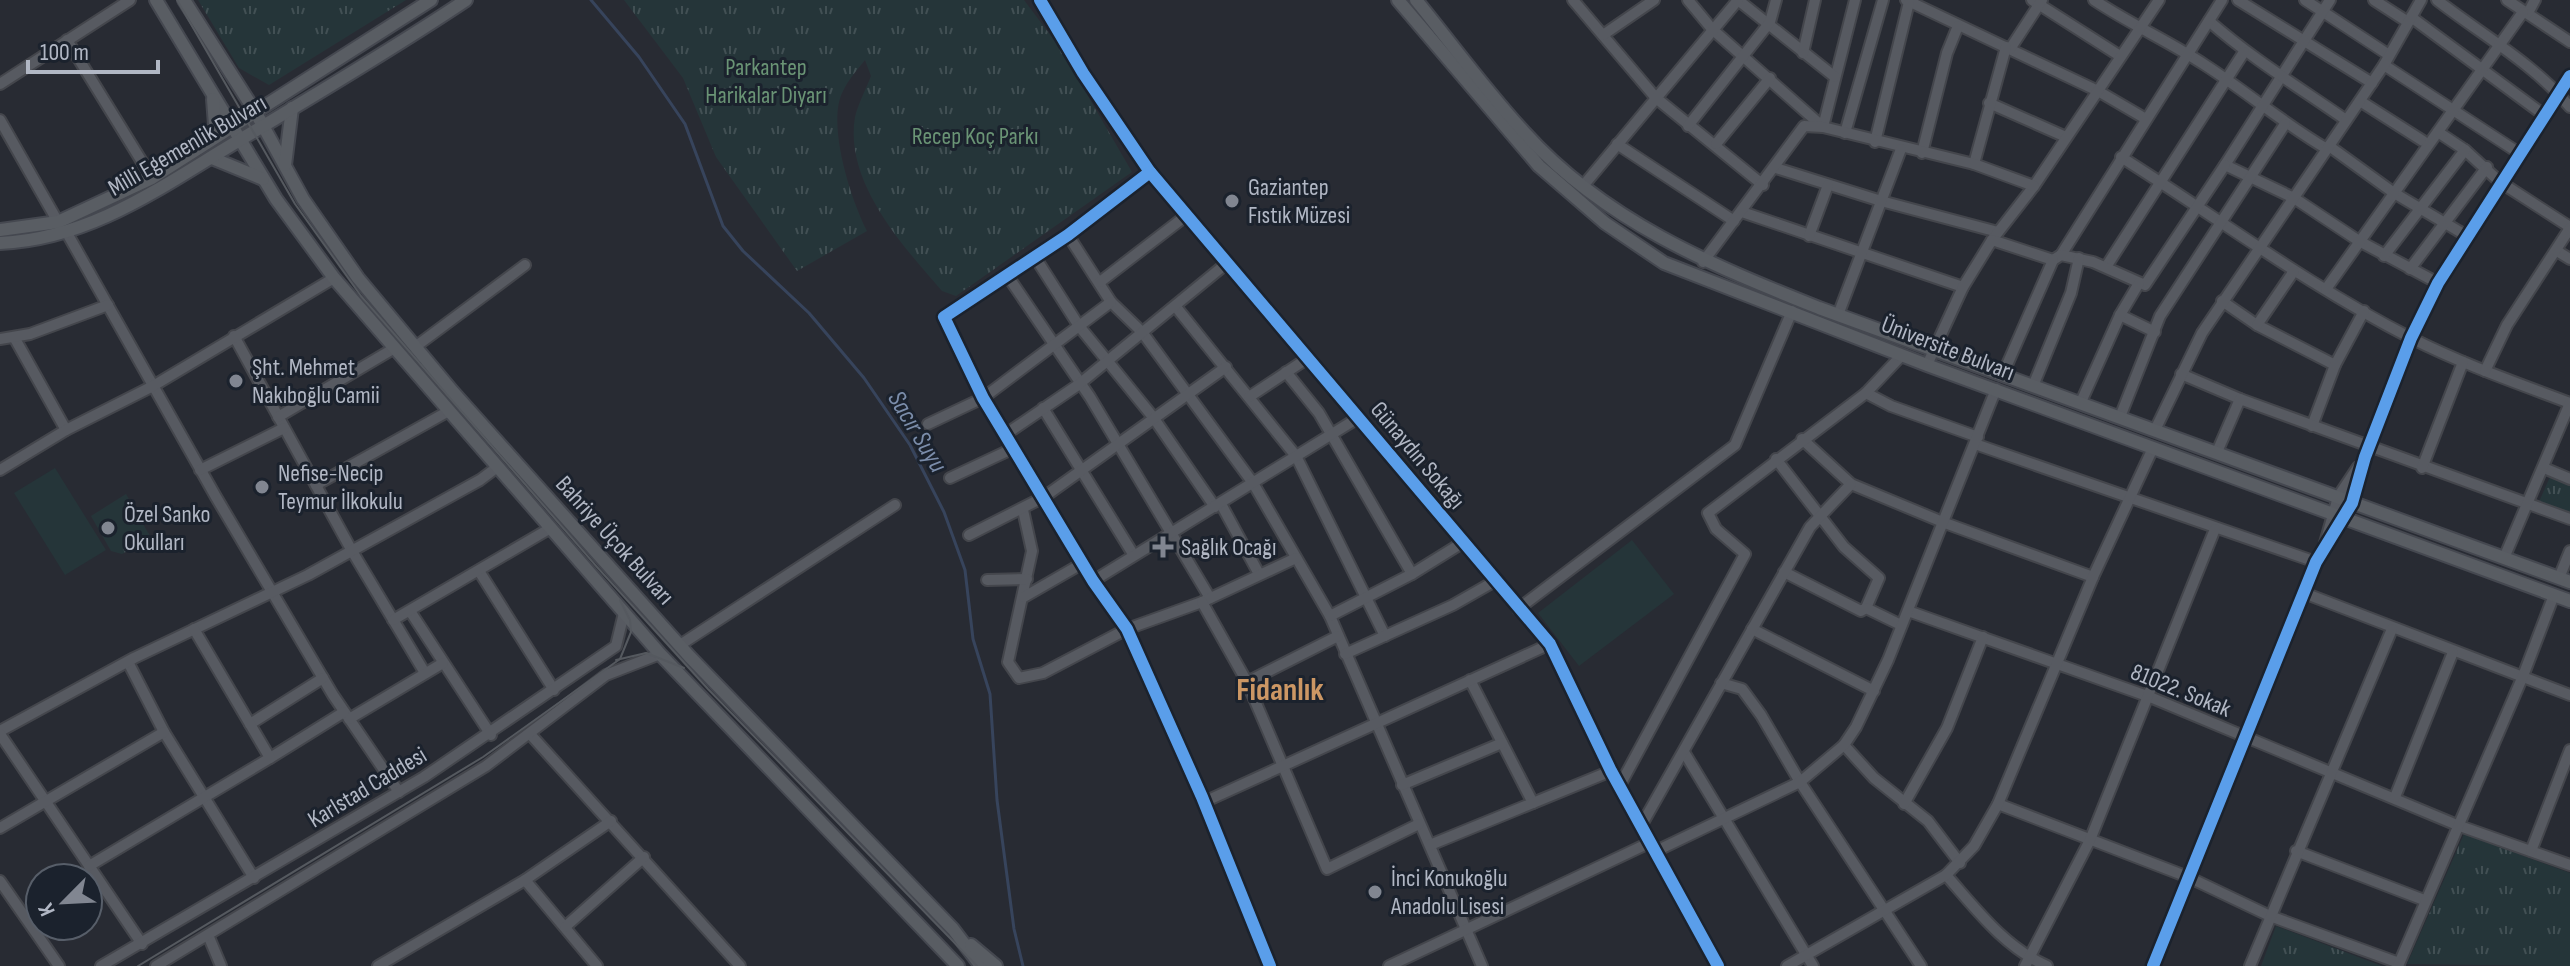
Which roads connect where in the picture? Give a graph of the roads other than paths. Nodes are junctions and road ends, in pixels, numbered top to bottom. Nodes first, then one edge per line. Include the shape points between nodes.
1 (130, 0) edge
2 (156, 0) edge
3 (184, 0) edge
4 (431, 0) edge
5 (466, 0) edge
6 (1040, 0) edge
7 (1398, 0) edge
8 (1416, 0) edge
9 (1573, 0) edge
10 (1654, 0) edge
11 (1688, 0) edge
12 (1776, 0) edge
13 (1815, 0) edge
14 (1855, 0) edge
15 (1883, 0) edge
16 (2094, 0) edge
17 (2159, 0) edge
18 (2238, 0) edge
19 (2305, 0) edge
20 (2330, 0) edge
21 (2374, 0) edge
22 (2421, 0) edge
23 (2437, 0) edge
24 (2507, 0) edge
25 (2535, 0) edge
26 (1908, 1) edge
27 (2220, 1) edge
28 (1742, 2) edge
29 (2038, 2) edge
30 (1923, 3) edge
31 (2322, 12) junction
32 (2525, 12) junction
33 (2410, 20) junction
34 (2209, 21) junction
35 (1770, 22) junction
36 (1958, 26) junction
37 (1712, 29) junction
38 (2139, 29) junction
39 (1603, 35) junction
40 (67, 40) junction
41 (2570, 42) edge
42 (2302, 43) junction
43 (2497, 47) junction
44 (2008, 48) junction
45 (2244, 52) junction
46 (1803, 53) junction
47 (2189, 54) junction
48 (1743, 56) junction
49 (2120, 56) junction
50 (2387, 60) junction
51 (2482, 71) junction
52 (2283, 74) junction
53 (2570, 76) edge
54 (1835, 77) junction
55 (1770, 78) junction
56 (2226, 81) junction
57 (2372, 83) junction
58 (0, 84) edge
59 (2098, 91) junction
60 (2558, 93) junction
61 (213, 96) junction
62 (245, 98) junction
63 (1656, 98) junction
64 (279, 100) junction
65 (2360, 101) junction
66 (1989, 103) junction
67 (2262, 106) junction
68 (2570, 107) edge
69 (292, 108) junction
70 (2453, 109) junction
71 (256, 113) junction
72 (2544, 115) junction
73 (2146, 119) junction
74 (0, 120) edge
75 (2346, 120) junction
76 (2285, 124) junction
77 (263, 126) junction
78 (1688, 126) junction
79 (232, 127) junction
80 (1823, 127) junction
81 (2438, 132) junction
82 (1845, 133) junction
83 (2066, 137) junction
84 (239, 140) junction
85 (2423, 141) dead end
86 (1875, 142) junction
87 (1617, 144) junction
88 (1716, 144) junction
89 (204, 145) junction
90 (2328, 148) junction
91 (1901, 149) junction
92 (2465, 150) junction
93 (1922, 153) junction
94 (2519, 153) junction
95 (2121, 157) junction
96 (212, 158) junction
97 (1974, 164) junction
98 (285, 165) junction
99 (2225, 165) junction
100 (2487, 167) junction
101 (1776, 168) junction
102 (1150, 172) junction
103 (2251, 177) junction
104 (152, 178) junction
105 (263, 179) junction
106 (2160, 182) junction
107 (2500, 182) junction
108 (1763, 185) junction
109 (1828, 185) junction
110 (1583, 186) junction
111 (2034, 186) junction
112 (2394, 193) junction
113 (2294, 198) junction
114 (1881, 201) junction
115 (2198, 207) junction
116 (2420, 207) junction
117 (1742, 212) junction
118 (1187, 215) junction
119 (1734, 221) junction
120 (2444, 221) junction
121 (58, 222) junction
122 (2219, 222) junction
123 (2570, 228) edge
124 (0, 230) edge
125 (67, 233) junction
126 (1068, 235) junction
127 (1809, 236) junction
128 (1995, 236) junction
129 (2467, 236) junction
130 (2359, 241) junction
131 (0, 243) edge
132 (2259, 249) junction
133 (1863, 251) junction
134 (2557, 251) junction
135 (2384, 256) junction
136 (1035, 257) junction
137 (2057, 258) junction
138 (2079, 258) junction
139 (2570, 259) edge
140 (1703, 262) junction
141 (1227, 263) junction
142 (525, 265) dead end
143 (2106, 267) junction
144 (2410, 269) junction
145 (2294, 271) junction
146 (1007, 275) junction
147 (334, 278) junction
148 (1100, 282) junction
149 (2139, 283) junction
150 (2438, 283) junction
151 (1963, 287) junction
152 (2326, 289) junction
153 (2222, 301) junction
154 (1111, 302) junction
155 (108, 305) junction
156 (1176, 307) junction
157 (1792, 311) junction
158 (2364, 311) junction
159 (1838, 315) junction
160 (2120, 315) junction
161 (2257, 325) junction
162 (1079, 326) junction
163 (1142, 332) junction
164 (2155, 332) junction
165 (234, 336) junction
166 (14, 337) junction
167 (2411, 338) junction
168 (0, 339) edge
169 (1054, 344) junction
170 (415, 347) junction
171 (393, 349) junction
172 (1933, 349) junction
173 (1901, 356) junction
174 (1308, 358) junction
175 (2463, 362) junction
176 (1106, 363) junction
177 (1927, 365) junction
178 (2335, 365) junction
179 (1226, 367) junction
180 (2485, 371) junction
181 (1286, 372) junction
182 (2003, 374) junction
183 (2181, 374) junction
184 (1078, 385) junction
185 (153, 386) junction
186 (2033, 386) junction
187 (1996, 389) junction
188 (1866, 393) junction
189 (1189, 394) junction
190 (1249, 397) junction
191 (983, 398) junction
192 (2240, 399) junction
193 (2081, 402) junction
194 (2570, 403) edge
195 (1043, 408) junction
196 (447, 412) junction
197 (1153, 417) junction
198 (2120, 417) junction
199 (1358, 418) junction
200 (281, 422) junction
201 (928, 424) dead end
202 (2312, 426) junction
203 (66, 430) junction
204 (2155, 430) junction
205 (1006, 434) junction
206 (1329, 435) junction
207 (1802, 439) junction
208 (1976, 440) junction
209 (1118, 445) junction
210 (1014, 448) junction
211 (2153, 448) junction
212 (2367, 451) junction
213 (2217, 452) junction
214 (1296, 456) junction
215 (1776, 459) junction
216 (496, 468) junction
217 (2422, 468) junction
218 (2544, 468) junction
219 (0, 470) edge
220 (200, 470) junction
221 (1081, 472) junction
222 (950, 478) dead end
223 (2570, 479) edge
224 (1253, 483) junction
225 (1851, 484) junction
226 (316, 485) junction
227 (1044, 497) junction
228 (2338, 497) junction
229 (2127, 499) junction
230 (2352, 503) junction
231 (2529, 503) junction
232 (895, 505) dead end
233 (1218, 505) junction
234 (1023, 510) junction
235 (2332, 512) junction
236 (1818, 517) junction
237 (2344, 518) junction
238 (2570, 519) edge
239 (1945, 523) junction
240 (549, 529) junction
241 (2215, 529) junction
242 (1172, 530) junction
243 (969, 535) dead end
244 (1462, 543) junction
245 (2324, 549) junction
246 (352, 551) junction
247 (2570, 551) edge
248 (1133, 554) junction
249 (1296, 558) junction
250 (2504, 558) junction
251 (2316, 562) junction
252 (1083, 563) junction
253 (479, 571) junction
254 (1784, 572) junction
255 (1259, 574) junction
256 (1412, 574) junction
257 (2093, 577) junction
258 (1027, 579) junction
259 (987, 580) dead end
260 (2564, 580) edge
261 (1093, 581) junction
262 (1495, 581) junction
263 (273, 591) junction
264 (2304, 593) junction
265 (2554, 595) junction
266 (1024, 597) junction
267 (1366, 598) junction
268 (1206, 600) junction
269 (2570, 601) edge
270 (1866, 608) junction
271 (1518, 609) junction
272 (410, 611) junction
273 (1908, 611) junction
274 (624, 613) junction
275 (1330, 616) junction
276 (393, 620) junction
277 (1901, 625) junction
278 (194, 629) junction
279 (1127, 629) junction
280 (1752, 629) junction
281 (2392, 629) junction
282 (1338, 636) junction
283 (1385, 636) junction
284 (1983, 637) junction
285 (1550, 644) junction
286 (680, 645) junction
287 (2453, 652) junction
288 (660, 654) junction
289 (1345, 654) junction
290 (128, 662) junction
291 (443, 663) junction
292 (2058, 664) junction
293 (425, 673) junction
294 (2523, 676) junction
295 (323, 678) junction
296 (1470, 680) junction
297 (1247, 682) junction
298 (1721, 683) junction
299 (554, 690) junction
300 (1874, 691) junction
301 (2570, 695) edge
302 (2150, 697) junction
303 (347, 716) junction
304 (1373, 722) junction
305 (250, 724) junction
306 (0, 732) edge
307 (164, 732) junction
308 (530, 734) junction
309 (491, 735) junction
310 (2243, 737) junction
311 (1502, 743) junction
312 (1844, 745) junction
313 (2570, 750) edge
314 (1684, 752) junction
315 (270, 758) junction
316 (1284, 763) junction
317 (1611, 771) junction
318 (2329, 773) junction
319 (1800, 782) junction
320 (1402, 785) junction
321 (1619, 787) junction
322 (399, 792) junction
323 (204, 797) junction
324 (2395, 797) junction
325 (44, 800) junction
326 (1204, 802) junction
327 (1533, 803) junction
328 (1904, 804) junction
329 (1998, 804) junction
330 (1727, 818) junction
331 (611, 821) junction
332 (1419, 824) junction
333 (2457, 825) junction
334 (1641, 826) junction
335 (0, 828) edge
336 (2090, 840) junction
337 (1430, 845) junction
338 (1652, 848) junction
339 (2296, 851) junction
340 (2531, 851) junction
341 (644, 857) junction
342 (86, 862) edge
343 (96, 862) edge
344 (1960, 863) junction
345 (2570, 865) edge
346 (1946, 875) junction
347 (2188, 877) junction
348 (254, 878) junction
349 (525, 880) junction
350 (0, 881) edge
351 (104, 888) edge
352 (2424, 900) junction
353 (1883, 910) junction
354 (2270, 916) junction
355 (565, 927) junction
356 (1465, 928) junction
357 (953, 929) junction
358 (208, 935) junction
359 (142, 944) junction
360 (1807, 955) junction
361 (2028, 963) edge
362 (2398, 964) edge
363 (59, 966) edge
364 (101, 966) edge
365 (156, 966) edge
366 (221, 966) edge
367 (378, 966) edge
368 (597, 966) edge
369 (740, 966) edge
370 (958, 966) edge
371 (981, 966) edge
372 (996, 966) edge
373 (1270, 966) edge
374 (1389, 966) edge
375 (1482, 966) edge
376 (1718, 966) edge
377 (1787, 966) edge
378 (1813, 966) edge
379 (1921, 966) edge
380 (2047, 966) edge
381 (2153, 966) edge
382 (2250, 966) edge

1 - 40 street
2 - 61 main road, Bahriye Üçok Bulvarı
3 - 62 main road, Bahriye Üçok Bulvarı
4 - 64 main road, Milli Egemenlik Bulvarı
5 - 69 main road, Milli Egemenlik Bulvarı
6 - 102 street, Günaydın Sokağı
7 - 157 main road, Üniversite Bulvarı via 1539,166 1605,223 1673,267
8 - 110 main road, Üniversite Bulvarı via 1525,134
9 - 39 street
10 - 39 street
11 - 37 street
12 - 35 street
13 - 46 street
14 - 54 street
15 - 82 street
16 - 38 street
17 - 38 street
18 - 42 street
19 - 31 street
20 - 31 street
21 - 33 street
22 - 33 street
23 - 43 street
24 - 32 street
25 - 32 street
26 - 30 street
26 - 86 street
27 - 34 street
28 - 35 street
28 - 37 street
29 - 44 street
29 - 49 street
30 - 36 street
31 - 42 street
31 - 50 street
32 - 41 street
32 - 43 street
33 - 50 street
33 - 51 street
34 - 45 street
34 - 47 street
35 - 46 street
35 - 48 street
36 - 44 street
36 - 93 street
37 - 48 street
37 - 63 street
38 - 47 street
38 - 49 street
39 - 63 street
40 - 58 street
40 - 104 street
42 - 52 street
42 - 57 street
43 - 51 street
43 - 60 street via 2527,64
44 - 59 street
44 - 66 street
45 - 52 street
45 - 56 street
46 - 54 street
47 - 56 street
47 - 73 street
48 - 55 street
48 - 78 street
49 - 59 street
50 - 57 street
50 - 70 street
51 - 70 street
51 - 72 street
52 - 67 street
52 - 75 street
53 - 60 street
54 - 80 street
55 - 80 street
55 - 88 street
56 - 67 street
56 - 106 street
57 - 65 street
59 - 73 street
59 - 83 street
60 - 68 street
60 - 72 street
61 - 79 main road, Bahriye Üçok Bulvarı
61 - 89 main road via 215,125
62 - 64 main road
62 - 71 main road, Bahriye Üçok Bulvarı
63 - 78 street
63 - 87 street
64 - 71 main road, Milli Egemenlik Bulvarı
65 - 75 street
65 - 85 street
66 - 83 street
66 - 97 street
67 - 76 street
67 - 99 street
69 - 77 main road, Milli Egemenlik Bulvarı
69 - 98 main road
70 - 81 street
70 - 94 street
71 - 77 main road, Bahriye Üçok Bulvarı
71 - 79 main road, Milli Egemenlik Bulvarı
72 - 94 street
73 - 95 street
74 - 121 street
75 - 90 street
76 - 90 street
76 - 103 street
77 - 84 main road, Milli Egemenlik Bulvarı
77 - 98 main road, Bahriye Üçok Bulvarı
78 - 88 street
79 - 84 main road, Bahriye Üçok Bulvarı
79 - 89 main road, Milli Egemenlik Bulvarı
80 - 82 street
80 - 101 street via 1804,126
81 - 92 street
81 - 112 street
82 - 86 street
83 - 111 street
84 - 96 main road, Milli Egemenlik Bulvarı
84 - 105 main road, Bahriye Üçok Bulvarı
86 - 91 street
87 - 110 street
87 - 119 street
88 - 108 street
89 - 104 main road, Milli Egemenlik Bulvarı
90 - 112 street
90 - 113 street
91 - 93 street
91 - 114 street
92 - 100 street
92 - 116 street
93 - 97 street
94 - 107 street
95 - 106 street
95 - 137 street
96 - 105 main road
96 - 125 main road, Milli Egemenlik Bulvarı via 155,192
97 - 111 street
98 - 170 main road, Bahriye Üçok Bulvarı via 358,278
99 - 103 street
99 - 115 street
100 - 107 street
100 - 120 street
101 - 108 street
101 - 109 street
102 - 118 street, Günaydın Sokağı
102 - 126 street
103 - 113 street
103 - 122 street
104 - 121 main road, Milli Egemenlik Bulvarı
105 - 147 main road, Bahriye Üçok Bulvarı
106 - 115 street
106 - 143 street
107 - 123 street
107 - 129 street
108 - 117 street
109 - 114 street
109 - 127 street
110 - 140 main road, Üniversite Bulvarı
111 - 128 street
112 - 116 street
112 - 130 street
113 - 130 street
113 - 132 street
114 - 128 street
114 - 133 street
115 - 122 street
115 - 149 street via 2145,285
116 - 120 street
116 - 135 street
117 - 119 street
117 - 127 street
118 - 141 street, Günaydın Sokağı
118 - 148 street
119 - 140 street
120 - 129 street
120 - 144 street
121 - 124 main road, Milli Egemenlik Bulvarı
122 - 132 street
122 - 164 street
123 - 134 street
125 - 131 main road, Milli Egemenlik Bulvarı
125 - 155 street
126 - 136 street
126 - 148 street
127 - 133 street
128 - 137 street
128 - 151 street
129 - 150 street
130 - 135 street
130 - 152 street
132 - 145 street
132 - 153 street
133 - 151 street
133 - 159 street
134 - 139 street
134 - 180 street via 2507,325
135 - 144 street
136 - 146 street
136 - 162 street
137 - 138 street
137 - 182 street
138 - 143 street
138 - 186 street via 2071,293
140 - 159 main road, Üniversite Bulvarı
141 - 156 street
141 - 174 street, Günaydın Sokağı
142 - 170 street
143 - 149 street
144 - 150 street
145 - 152 street
145 - 161 street
146 - 169 street
146 - 191 street via 944,317
147 - 165 street
147 - 171 main road, Bahriye Üçok Bulvarı
148 - 154 street
149 - 160 street
150 - 167 street
151 - 172 street
152 - 158 street
153 - 161 street
153 - 183 street
154 - 162 street
154 - 163 street
155 - 166 street
155 - 185 street
156 - 163 street
156 - 179 street
157 - 173 main road, Üniversite Bulvarı
157 - 271 street via 1735,445
158 - 167 street
158 - 178 street
159 - 172 main road, Üniversite Bulvarı
160 - 164 street
160 - 193 street
161 - 178 street
162 - 169 street
162 - 176 street
163 - 176 street
163 - 189 street
164 - 198 street
165 - 185 street
165 - 200 street
166 - 168 street
166 - 203 street
167 - 175 street
167 - 212 street
169 - 184 street
169 - 191 street
170 - 286 main road, Bahriye Üçok Bulvarı
171 - 196 main road, Bahriye Üçok Bulvarı
171 - 200 street
172 - 177 street
172 - 182 main road, Üniversite Bulvarı
173 - 177 main road, Üniversite Bulvarı
173 - 188 street
174 - 181 street
174 - 199 street, Günaydın Sokağı
175 - 180 street
175 - 217 street
176 - 184 street
176 - 197 street
177 - 187 main road, Üniversite Bulvarı
178 - 202 street
179 - 189 street
179 - 190 street
180 - 194 street
181 - 190 street
181 - 206 street via 1319,413
182 - 186 main road, Üniversite Bulvarı
183 - 192 street
183 - 204 street
184 - 195 street
184 - 209 street
185 - 203 street
185 - 220 street
186 - 193 main road, Üniversite Bulvarı
187 - 208 street
187 - 211 main road, Üniversite Bulvarı
188 - 207 street
188 - 208 street
189 - 197 street
189 - 224 street
190 - 214 street
191 - 201 street
191 - 205 street
192 - 202 street
192 - 213 street
193 - 198 main road, Üniversite Bulvarı
194 - 218 street
195 - 205 street
195 - 221 street
196 - 216 main road, Bahriye Üçok Bulvarı
196 - 226 street
197 - 209 street
197 - 233 street
198 - 204 main road, Üniversite Bulvarı
199 - 206 street
199 - 244 street, Günaydın Sokağı
200 - 220 street
200 - 226 street
202 - 212 street
203 - 219 street
204 - 213 main road, Üniversite Bulvarı
205 - 210 street
206 - 214 street
206 - 256 street
207 - 215 street
207 - 225 street
208 - 229 street
208 - 239 street
209 - 221 street
209 - 242 street
210 - 222 street
210 - 227 street
211 - 229 street
211 - 235 main road, Üniversite Bulvarı
212 - 217 street
212 - 228 street
212 - 230 street
213 - 228 main road, Üniversite Bulvarı
214 - 224 street
214 - 267 street
215 - 236 street
215 - 321 street via 1708,513 1716,529 1745,554
216 - 240 main road, Bahriye Üçok Bulvarı
216 - 246 street
217 - 231 street
218 - 223 street
218 - 231 street
220 - 263 street
221 - 227 street
221 - 248 street
224 - 233 street
224 - 249 street
225 - 236 street
225 - 239 street
226 - 246 street
227 - 234 street
227 - 252 street
228 - 230 main road, Üniversite Bulvarı
228 - 235 street
229 - 241 street
229 - 257 street
230 - 237 street
230 - 250 main road, Üniversite Bulvarı
231 - 238 street
231 - 250 street
232 - 286 street
233 - 242 street
233 - 255 street
234 - 243 street
234 - 258 street via 1032,551
235 - 237 main road, Üniversite Bulvarı
235 - 245 street
236 - 254 street
236 - 270 street via 1879,578
237 - 245 street
237 - 265 main road, Üniversite Bulvarı
239 - 257 street
239 - 273 street
240 - 253 street
240 - 274 main road, Bahriye Üçok Bulvarı
241 - 251 street
241 - 302 street
242 - 248 street
242 - 268 street
244 - 256 street
244 - 262 street, Günaydın Sokağı
245 - 251 street
246 - 263 street
246 - 276 street
247 - 260 street
248 - 261 street
249 - 255 street
249 - 275 street
250 - 260 main road, Üniversite Bulvarı
251 - 264 street
252 - 261 street
252 - 266 street
253 - 272 street
253 - 299 street
254 - 270 street via 1861,611
254 - 280 street
255 - 268 street
256 - 267 street
257 - 292 street
258 - 259 street
258 - 266 street
261 - 279 street
262 - 271 street, Günaydın Sokağı
262 - 283 street
263 - 278 street
263 - 295 street
264 - 281 street
264 - 310 street
265 - 269 main road, Üniversite Bulvarı
265 - 294 street
266 - 279 street via 1008,662 1019,678 1043,673
267 - 275 street
267 - 283 street
268 - 279 street
268 - 297 street
270 - 277 street
271 - 285 street, Günaydın Sokağı
272 - 276 street
272 - 291 street
273 - 277 street
273 - 284 street, 81022. Sokak
274 - 288 main road, Bahriye Üçok Bulvarı
274 - 299 street, Karlstad Caddesi via 616,646
275 - 282 street
276 - 293 street
277 - 300 street
278 - 290 street
278 - 305 street
279 - 326 street
280 - 298 street
280 - 300 street
281 - 287 street
281 - 318 street
282 - 289 street
282 - 297 street
283 - 289 street
284 - 292 street, 81022. Sokak
284 - 328 street via 1947,728
285 - 296 street
285 - 317 street, Günaydın Sokağı
286 - 357 main road, Bahriye Üçok Bulvarı
287 - 294 street
287 - 324 street
288 - 308 street, Karlstad Caddesi via 606,675
288 - 370 main road, Bahriye Üçok Bulvarı
289 - 304 street
290 - 306 street
290 - 307 street
291 - 293 street
291 - 309 street
292 - 302 street, 81022. Sokak
292 - 329 street
293 - 303 street
294 - 301 street
294 - 333 street
295 - 303 street
295 - 305 street
296 - 304 street
296 - 311 street
297 - 316 street
298 - 314 street
298 - 319 street via 1742,689
299 - 309 street, Karlstad Caddesi
300 - 312 street
302 - 310 street, 81022. Sokak
302 - 336 street
303 - 315 street
303 - 322 street
304 - 316 street
304 - 320 street
305 - 315 street
306 - 325 street
307 - 323 street
307 - 325 street
308 - 331 street
308 - 358 street, Karlstad Caddesi
309 - 322 street, Karlstad Caddesi
310 - 318 street, 81022. Sokak
310 - 347 street
311 - 320 street
311 - 327 street
312 - 319 street
312 - 328 street
313 - 340 street
314 - 330 street
314 - 334 street
315 - 323 street
316 - 326 street
316 - 332 street via 1327,869
317 - 321 street, Günaydın Sokağı
317 - 327 street
318 - 324 street, 81022. Sokak
318 - 339 street
319 - 330 street
319 - 353 street
320 - 332 street
321 - 334 street, Günaydın Sokağı
322 - 348 street, Karlstad Caddesi
323 - 343 street
323 - 348 street
324 - 333 street, 81022. Sokak
325 - 335 street
325 - 342 street
326 - 373 street
327 - 337 street
328 - 344 street via 1928,821
329 - 336 street
329 - 344 street
330 - 338 street
330 - 360 street
331 - 341 street
331 - 349 street
332 - 337 street
333 - 340 street, 81022. Sokak
333 - 352 street
334 - 338 street, Günaydın Sokağı
336 - 347 street
336 - 361 street
337 - 356 street
338 - 356 street
338 - 376 street, Günaydın Sokağı
339 - 352 street
339 - 354 street
340 - 345 street, 81022. Sokak
341 - 355 street
341 - 369 street
344 - 346 street
346 - 353 street
346 - 361 street
347 - 354 street
347 - 381 street
348 - 359 street, Karlstad Caddesi
349 - 355 street
349 - 367 street
350 - 363 street
351 - 359 street
352 - 362 street
353 - 360 street
353 - 379 street
354 - 362 street
354 - 382 street
355 - 368 street
356 - 374 street
356 - 375 street
357 - 371 main road, Bahriye Üçok Bulvarı
357 - 372 main road
358 - 365 street, Karlstad Caddesi
358 - 366 street
359 - 364 street, Karlstad Caddesi
360 - 377 street
360 - 378 street
361 - 380 street

